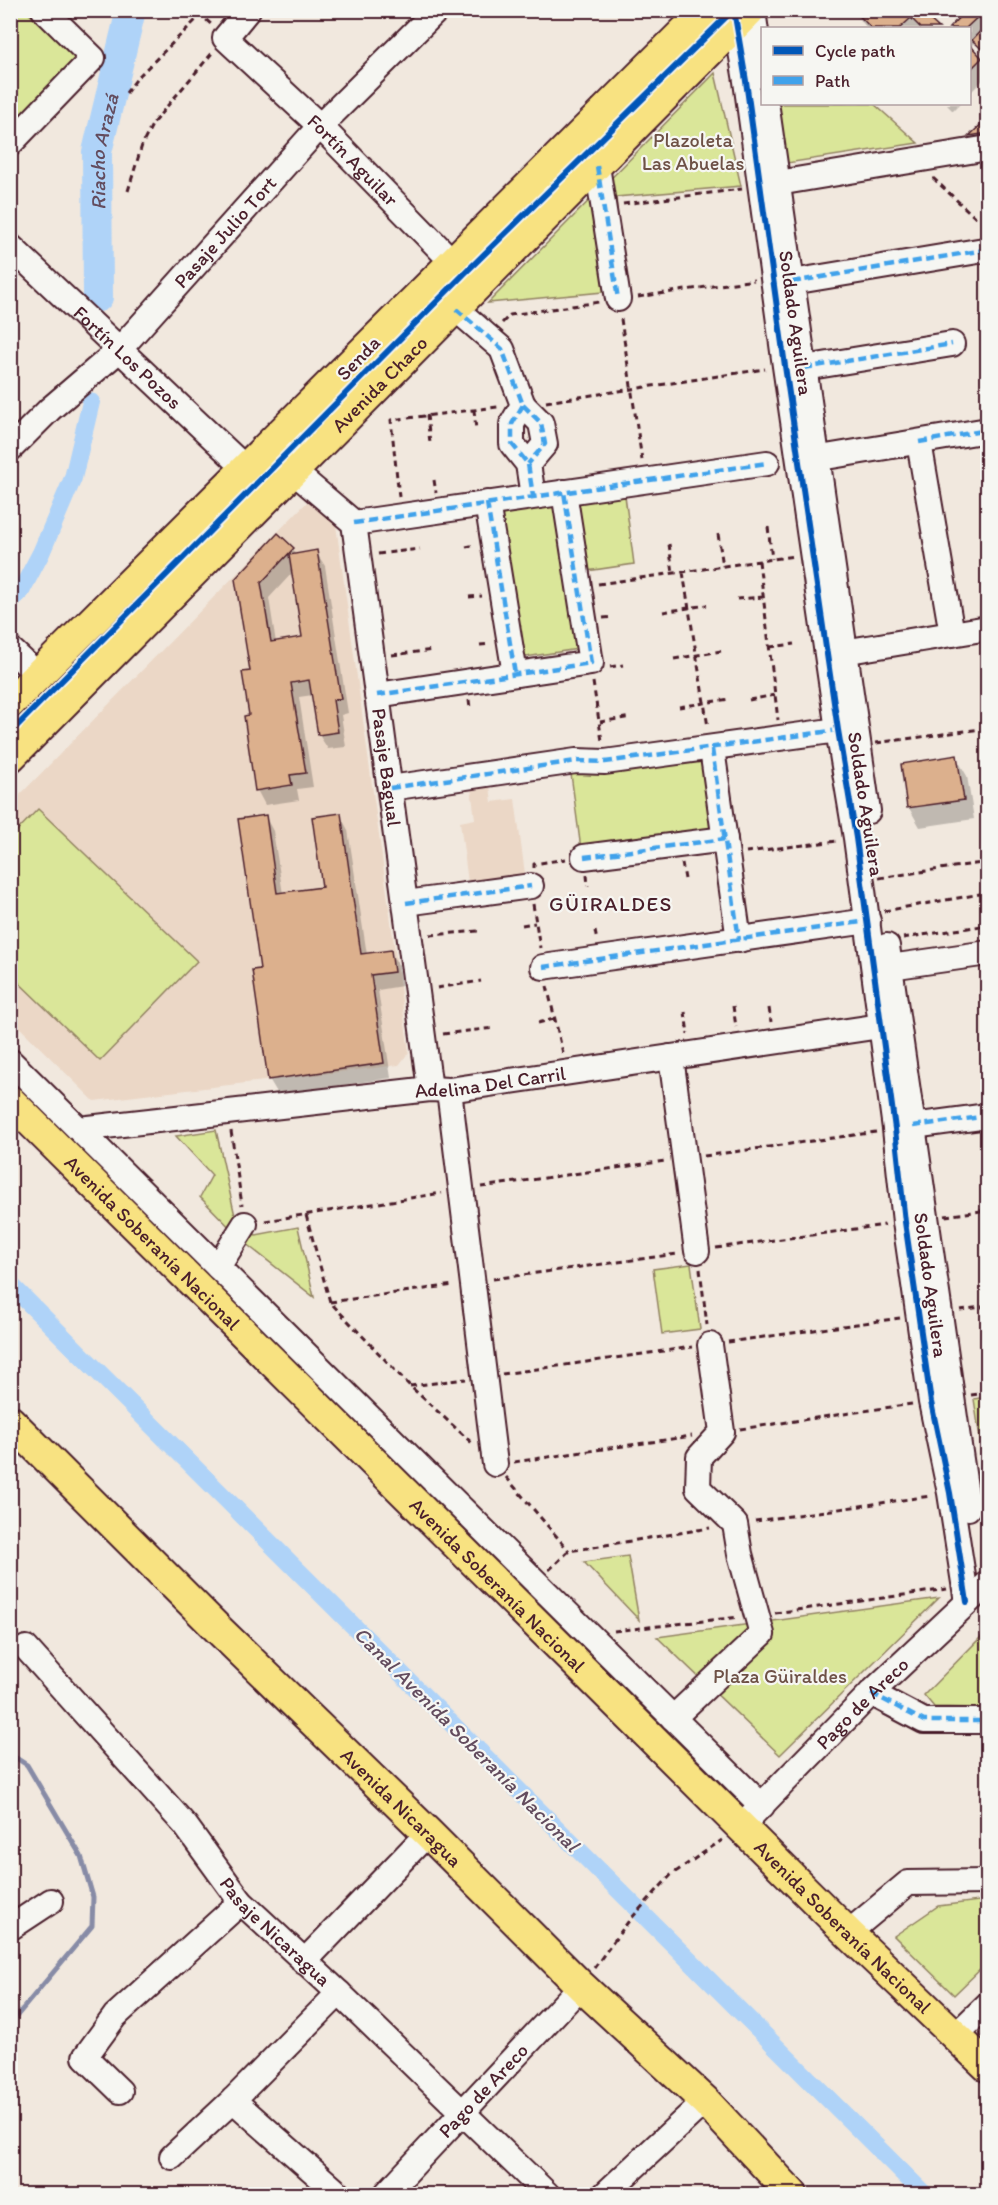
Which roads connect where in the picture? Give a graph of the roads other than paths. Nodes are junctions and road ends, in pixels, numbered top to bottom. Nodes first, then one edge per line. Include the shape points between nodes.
1 (44, 10) edge
2 (248, 10) edge
3 (437, 10) edge
4 (698, 13) edge
5 (743, 14) edge
6 (761, 73) edge
7 (766, 105) edge
8 (320, 126) junction
9 (10, 144) edge
10 (987, 148) edge
11 (597, 166) junction
12 (770, 185) junction
13 (10, 246) edge
14 (984, 250) dead end
15 (451, 262) junction
16 (792, 282) junction
17 (477, 287) junction
18 (618, 299) road end
19 (456, 309) junction
20 (952, 344) dead end
21 (119, 350) junction
22 (795, 367) junction
23 (987, 430) edge
24 (919, 442) junction
25 (10, 449) edge
26 (808, 460) junction
27 (767, 463) dead end
28 (246, 469) junction
29 (294, 472) junction
30 (564, 492) junction
31 (532, 496) junction
32 (487, 503) junction
33 (354, 523) junction
34 (987, 628) edge
35 (952, 634) junction
36 (10, 649) edge
37 (837, 653) junction
38 (515, 674) junction
39 (38, 675) junction
40 (377, 695) junction
41 (10, 703) edge
42 (838, 730) junction
43 (712, 749) junction
44 (10, 757) edge
45 (390, 788) junction
46 (726, 847) junction
47 (863, 848) junction
48 (584, 857) road end
49 (531, 886) road end
50 (406, 903) junction
51 (875, 916) junction
52 (739, 940) junction
53 (987, 953) edge
54 (543, 968) dead end
55 (890, 968) junction
56 (890, 1024) junction
57 (671, 1057) junction
58 (10, 1061) edge
59 (440, 1089) junction
60 (10, 1101) edge
61 (987, 1116) edge
62 (904, 1128) junction
63 (79, 1129) junction
64 (245, 1224) road end
65 (697, 1251) road end
66 (218, 1267) junction
67 (710, 1345) road end
68 (10, 1420) edge
69 (495, 1464) road end
70 (980, 1596) edge
71 (26, 1648) dead end
72 (871, 1693) junction
73 (673, 1718) junction
74 (987, 1721) edge
75 (762, 1806) junction
76 (740, 1827) junction
77 (428, 1833) junction
78 (987, 1882) edge
79 (51, 1901) dead end
80 (241, 1902) junction
81 (10, 1928) edge
82 (848, 1933) junction
83 (304, 1962) junction
84 (581, 1986) junction
85 (339, 1993) junction
86 (987, 2004) edge
87 (956, 2035) junction
88 (987, 2067) edge
89 (120, 2091) dead end
90 (233, 2100) junction
91 (705, 2101) junction
92 (463, 2114) junction
93 (172, 2157) dead end
94 (339, 2194) edge
95 (386, 2194) edge
96 (547, 2194) edge
97 (604, 2194) edge
98 (792, 2194) edge

1 - 9 street via 93,57
2 - 8 street, Fortín Aguilar via 225,38
3 - 8 street, Pasaje Julio Tort
4 - 5 street
4 - 15 main road, Avenida Chaco
5 - 6 street
5 - 11 main road, Avenida Chaco
5 - 12 street, Soldado Aguilera
7 - 12 street, Soldado Aguilera
8 - 15 street, Fortín Aguilar
8 - 21 street, Pasaje Julio Tort
10 - 12 street
11 - 17 main road, Avenida Chaco
11 - 18 street
12 - 16 street, Soldado Aguilera
12 - 22 street, Soldado Aguilera
13 - 21 street, Fortín Los Pozos
14 - 16 street
15 - 17 street, Fortín Aguilar
15 - 28 main road, Avenida Chaco
16 - 22 street, Soldado Aguilera
17 - 19 main road, Avenida Chaco
19 - 29 main road, Avenida Chaco
19 - 31 street via 501,349 524,405 512,424 513,444 528,464
20 - 22 street
21 - 25 street, Pasaje Julio Tort
21 - 28 street, Fortín Los Pozos
22 - 26 street, Soldado Aguilera
23 - 24 street
24 - 26 street
24 - 35 street
26 - 37 street, Soldado Aguilera
26 - 37 street, Soldado Aguilera via 813,553
27 - 30 street
28 - 29 street
28 - 39 main road, Avenida Chaco
29 - 33 street
29 - 44 main road, Avenida Chaco
30 - 31 street
30 - 38 street via 591,663
31 - 32 street
32 - 33 street
32 - 38 street
33 - 40 street, Pasaje Bagual
34 - 35 street
35 - 37 street
36 - 39 street
37 - 42 street, Soldado Aguilera
37 - 47 street, Soldado Aguilera via 859,745
38 - 40 street
39 - 41 main road, Avenida Chaco
40 - 45 street, Pasaje Bagual
42 - 43 street
42 - 47 street, Soldado Aguilera
43 - 45 street via 605,762 576,761
43 - 46 street
45 - 50 street, Pasaje Bagual
46 - 48 street
46 - 52 street
47 - 51 street, Soldado Aguilera
47 - 51 street, Soldado Aguilera via 878,878
49 - 50 street
50 - 59 street, Pasaje Bagual via 423,1036
51 - 52 street
51 - 55 street, Soldado Aguilera via 886,940
51 - 56 street, Soldado Aguilera
52 - 54 street
53 - 55 street
55 - 56 street, Soldado Aguilera
56 - 57 street, Adelina Del Carril
56 - 62 street, Soldado Aguilera
57 - 59 street, Adelina Del Carril
57 - 65 street
58 - 63 street, Avenida Soberanía Nacional
59 - 63 street, Adelina Del Carril
59 - 69 street, Pasaje Bagual via 461,1189
60 - 76 main road, Avenida Soberanía Nacional
61 - 62 street
62 - 70 street, Soldado Aguilera
63 - 66 street, Avenida Soberanía Nacional
64 - 66 street
66 - 73 street, Avenida Soberanía Nacional
67 - 73 street via 722,1432 699,1457 698,1488 735,1524 762,1634
68 - 77 main road, Avenida Nicaragua
70 - 72 street, Pago de Areco
71 - 80 street, Pasaje Nicaragua via 185,1826
72 - 74 street via 924,1721
72 - 75 street, Pago de Areco
73 - 75 street, Avenida Soberanía Nacional
75 - 76 street, Pago de Areco
76 - 82 main road, Avenida Soberanía Nacional
77 - 83 street
77 - 84 main road, Avenida Nicaragua
78 - 82 street via 908,1883
79 - 81 street
80 - 83 street, Pasaje Nicaragua
80 - 89 street via 115,2016 85,2057
82 - 87 main road, Avenida Soberanía Nacional
83 - 85 street, Pasaje Nicaragua
84 - 91 main road, Avenida Nicaragua
84 - 92 street, Pago de Areco
85 - 90 street
85 - 92 street, Pasaje Nicaragua
86 - 87 street
87 - 88 main road, Avenida Soberanía Nacional
90 - 93 street
90 - 94 street
91 - 97 street
91 - 98 main road, Avenida Nicaragua
92 - 95 street, Pago de Areco
92 - 96 street, Pasaje Nicaragua

